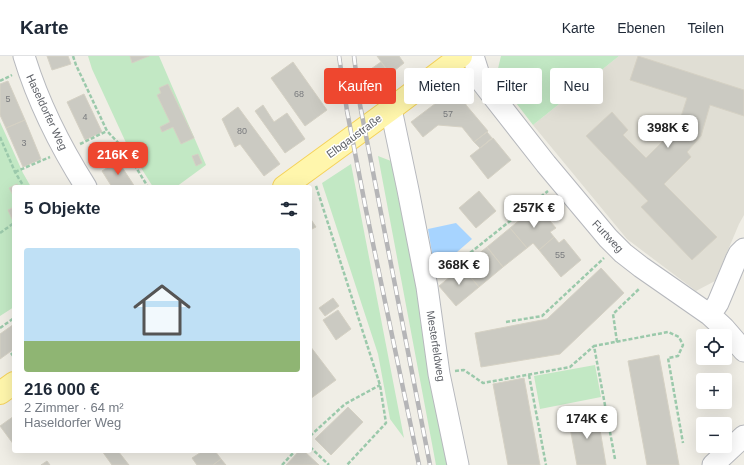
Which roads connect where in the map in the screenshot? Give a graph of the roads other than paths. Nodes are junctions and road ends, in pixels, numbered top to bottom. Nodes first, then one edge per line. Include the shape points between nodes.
1 (24, 56) edge
2 (461, 56) edge
3 (473, 56) edge
4 (391, 109) junction
5 (85, 185) edge
6 (287, 185) edge
7 (744, 249) edge
8 (710, 316) junction
9 (744, 351) edge
10 (12, 384) edge
11 (0, 393) edge
12 (744, 436) edge
13 (458, 465) edge
14 (713, 465) edge

1 - 5 street, Haseldorfer Weg via 39,98
2 - 4 main road, Elbgaustraße
3 - 8 street, Furtweg via 481,81 546,164 613,243
4 - 6 main road, Elbgaustraße
4 - 13 street, Mesterfeldweg via 427,287 440,374
7 - 8 street via 739,254
8 - 9 street, Furtweg
10 - 11 main road
12 - 14 street

